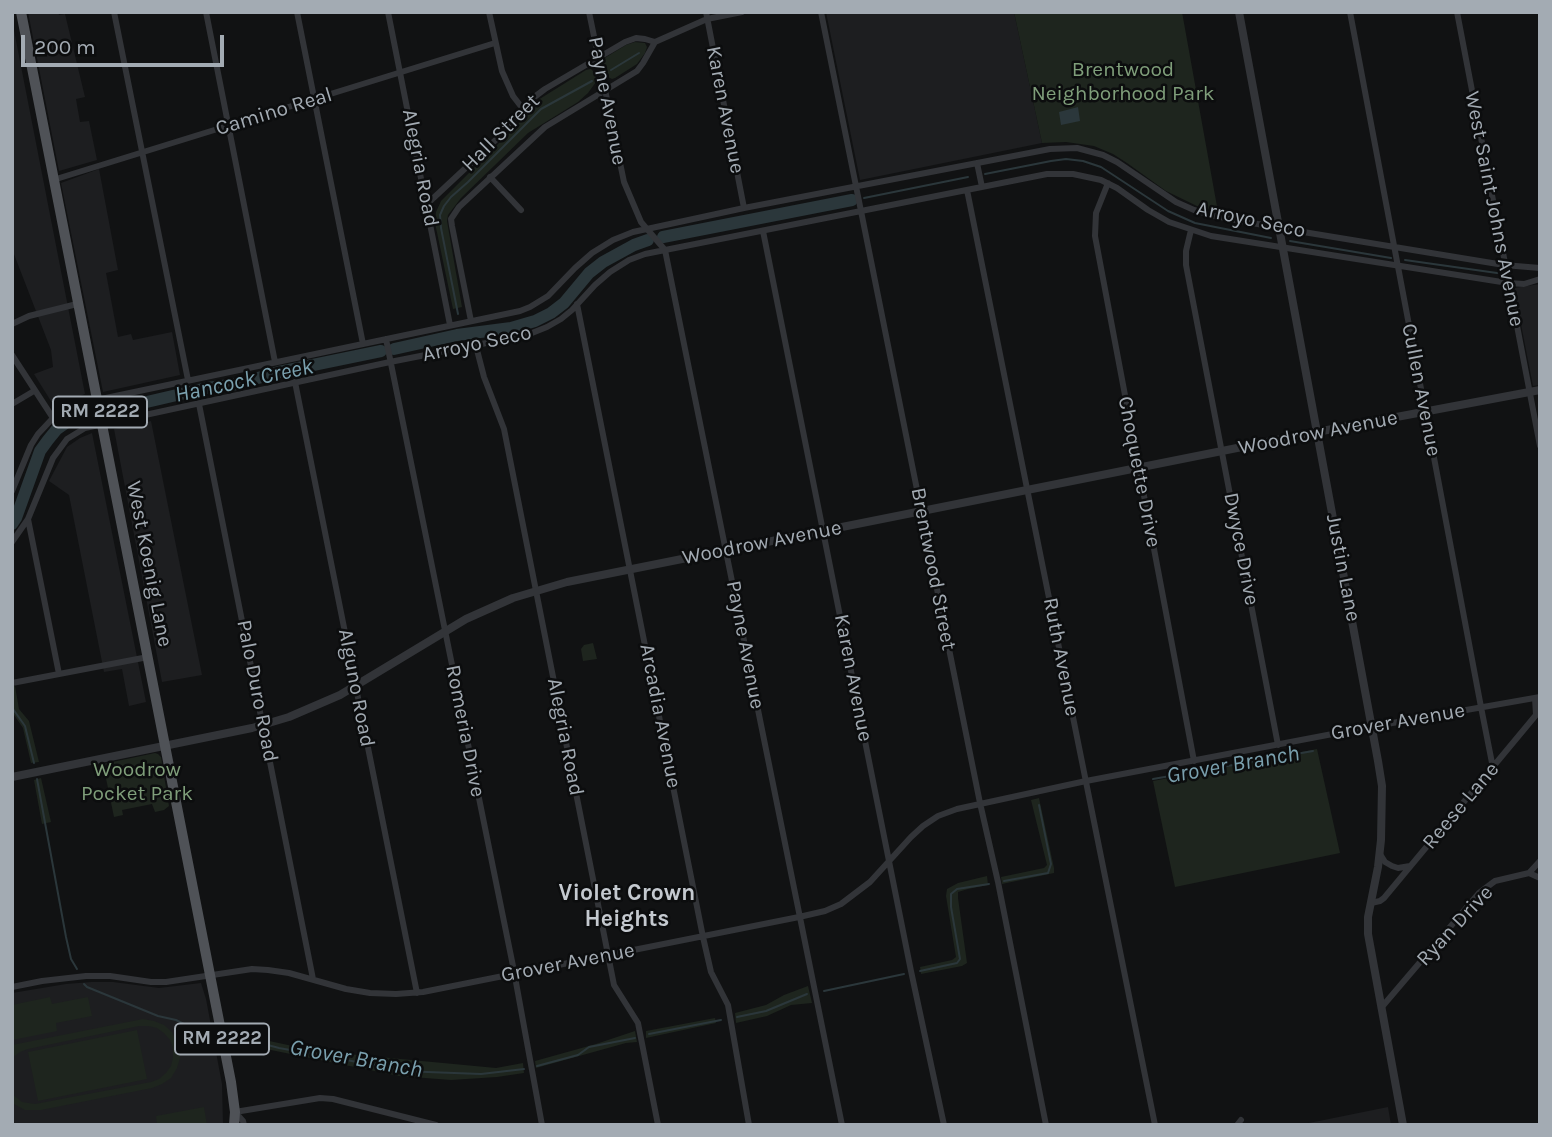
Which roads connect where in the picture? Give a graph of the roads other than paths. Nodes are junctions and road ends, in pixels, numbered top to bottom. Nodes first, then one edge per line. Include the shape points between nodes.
1 (20, 12) edge
2 (114, 12) edge
3 (206, 12) edge
4 (297, 12) edge
5 (388, 12) edge
6 (489, 12) edge
7 (589, 12) edge
8 (742, 12) edge
9 (821, 12) edge
10 (1239, 12) edge
11 (1350, 12) edge
12 (1457, 12) edge
13 (706, 16) edge
14 (655, 42) junction
15 (495, 43) junction
16 (599, 58) junction
17 (400, 73) junction
18 (605, 91) junction
19 (314, 99) junction
20 (523, 109) junction
21 (229, 126) junction
22 (143, 153) junction
23 (977, 163) junction
24 (490, 177) junction
25 (53, 180) junction
26 (1108, 183) junction
27 (856, 187) junction
28 (982, 187) junction
29 (967, 190) junction
30 (427, 204) junction
31 (744, 208) junction
32 (521, 210) dead end
33 (861, 211) junction
34 (1279, 228) junction
35 (648, 229) junction
36 (763, 230) junction
37 (1191, 230) junction
38 (1394, 246) junction
39 (1283, 247) junction
40 (665, 250) junction
41 (1504, 265) junction
42 (1398, 267) junction
43 (1540, 268) edge
44 (1540, 279) edge
45 (1508, 283) junction
46 (77, 304) junction
47 (577, 304) junction
48 (471, 321) junction
49 (12, 324) edge
50 (450, 325) junction
51 (386, 339) junction
52 (363, 344) junction
53 (476, 346) junction
54 (12, 355) edge
55 (275, 362) junction
56 (390, 362) junction
57 (188, 380) junction
58 (295, 383) junction
59 (1540, 390) edge
60 (34, 391) junction
61 (1530, 392) junction
62 (97, 399) junction
63 (12, 404) edge
64 (200, 404) junction
65 (1425, 412) junction
66 (53, 418) junction
67 (102, 423) junction
68 (1318, 432) junction
69 (1540, 446) edge
70 (1222, 452) junction
71 (1138, 468) junction
72 (1028, 490) junction
73 (12, 491) edge
74 (922, 511) junction
75 (28, 519) junction
76 (824, 531) junction
77 (12, 542) edge
78 (726, 551) junction
79 (631, 570) junction
80 (536, 591) junction
81 (445, 630) junction
82 (148, 657) junction
83 (59, 674) junction
84 (12, 683) edge
85 (356, 686) junction
86 (1537, 698) edge
87 (1480, 707) junction
88 (264, 725) junction
89 (1372, 726) junction
90 (1278, 745) junction
91 (165, 747) junction
92 (1194, 761) junction
93 (1493, 768) junction
94 (12, 777) edge
95 (1086, 781) junction
96 (980, 803) junction
97 (1380, 854) junction
98 (890, 861) junction
99 (1540, 861) edge
100 (1411, 865) junction
101 (1529, 873) junction
102 (1540, 878) edge
103 (1371, 904) junction
104 (799, 918) junction
105 (704, 937) junction
106 (608, 955) junction
107 (514, 974) junction
108 (209, 975) junction
109 (313, 979) junction
110 (12, 987) edge
111 (417, 993) junction
112 (1381, 1008) junction
113 (235, 1112) junction
114 (435, 1124) edge
115 (234, 1125) edge
116 (244, 1125) edge
117 (542, 1125) edge
118 (658, 1125) edge
119 (749, 1125) edge
120 (842, 1125) edge
121 (944, 1125) edge
122 (1046, 1125) edge
123 (1155, 1125) edge
124 (1403, 1125) edge

1 - 25 main road, West Koenig Lane / RM 2222
2 - 22 street
3 - 21 street
4 - 19 street
5 - 17 street, Alegria Road
6 - 15 street
7 - 16 street, Payne Avenue
8 - 13 street
9 - 27 street, Brentwood Street
10 - 34 street, Justin Lane
11 - 38 street, Cullen Avenue
12 - 41 street, West Saint Johns Avenue
13 - 14 street
13 - 31 street, Karen Avenue
14 - 16 street, Hall Street via 636,38
14 - 18 street via 636,71
15 - 17 street, Camino Real
15 - 20 street via 507,84
16 - 18 street, Payne Avenue
16 - 20 street, Hall Street via 545,89
17 - 19 street, Camino Real
17 - 30 street, Alegria Road
18 - 24 street via 545,127
18 - 35 street, Payne Avenue via 624,181
19 - 21 street, Camino Real
19 - 52 street
20 - 30 street, Hall Street
21 - 22 street, Camino Real
21 - 55 street
22 - 25 street, Camino Real
22 - 57 street
23 - 27 street, Arroyo Seco
23 - 28 street
23 - 34 street, Arroyo Seco via 1050,149 1086,150 1118,162 1194,210
24 - 32 street
24 - 48 street via 451,219
25 - 46 main road, West Koenig Lane / RM 2222
26 - 28 street, Arroyo Seco via 1058,173
26 - 37 street, Arroyo Seco via 1158,216
26 - 71 street, Choquette Drive via 1096,213 1095,236
27 - 31 street, Arroyo Seco
27 - 33 street, Brentwood Street
28 - 29 street, Arroyo Seco
29 - 33 street, Arroyo Seco
29 - 72 street, Ruth Avenue
30 - 50 street, Alegria Road
31 - 35 street, Arroyo Seco
33 - 36 street, Arroyo Seco
33 - 74 street, Brentwood Street
34 - 38 street, Arroyo Seco
34 - 39 street, Justin Lane
35 - 40 street, Payne Avenue
35 - 48 street, Arroyo Seco via 623,235 592,253 539,302 520,311
36 - 40 street, Arroyo Seco
36 - 76 street, Karen Avenue
37 - 39 street, Arroyo Seco
37 - 70 street, Dwyce Drive via 1186,265
38 - 41 street, Arroyo Seco
38 - 42 street, Cullen Avenue
39 - 42 street, Arroyo Seco
39 - 68 street, Justin Lane
40 - 47 street, Arroyo Seco via 637,256 615,268
40 - 78 street, Payne Avenue
41 - 43 street, Arroyo Seco
41 - 45 street, West Saint Johns Avenue
42 - 45 street, Arroyo Seco
42 - 65 street, Cullen Avenue
44 - 45 street, Arroyo Seco
45 - 61 street, West Saint Johns Avenue
46 - 49 street
46 - 62 main road, West Koenig Lane / RM 2222
47 - 53 street, Arroyo Seco via 534,333
47 - 79 street, Arcadia Avenue
48 - 50 street, Arroyo Seco
50 - 51 street, Arroyo Seco
51 - 52 street, Arroyo Seco
51 - 56 street, Romeria Drive
52 - 55 street, Arroyo Seco
53 - 56 street, Arroyo Seco
53 - 80 street, Alegria Road via 504,429
54 - 60 street
55 - 57 street, Arroyo Seco
56 - 58 street, Arroyo Seco
56 - 81 street, Romeria Drive
57 - 62 street, Arroyo Seco
58 - 64 street, Arroyo Seco
58 - 85 street, Alguno Road
59 - 61 street, Woodrow Avenue
60 - 63 street
60 - 66 street
61 - 65 street, Woodrow Avenue
61 - 69 street, West Saint Johns Avenue
62 - 66 street, Arroyo Seco
62 - 67 main road, West Koenig Lane / RM 2222
64 - 67 street, Arroyo Seco
64 - 88 street, Palo Duro Road
65 - 68 street, Woodrow Avenue
65 - 87 street, Cullen Avenue
66 - 73 street, Arroyo Seco via 37,434
67 - 75 street, Arroyo Seco via 75,433 60,447
67 - 82 main road, West Koenig Lane / RM 2222
68 - 70 street, Woodrow Avenue
68 - 89 street, Justin Lane
70 - 71 street, Woodrow Avenue
70 - 90 street, Dwyce Drive
71 - 72 street, Woodrow Avenue
71 - 92 street, Choquette Drive
72 - 74 street, Woodrow Avenue
72 - 95 street, Ruth Avenue
74 - 76 street, Woodrow Avenue
74 - 96 street, Brentwood Street
75 - 77 street, Arroyo Seco
75 - 83 street
76 - 78 street, Woodrow Avenue
76 - 98 street, Karen Avenue
78 - 79 street, Woodrow Avenue
78 - 104 street, Payne Avenue
79 - 80 street, Woodrow Avenue
79 - 105 street, Arcadia Avenue
80 - 81 street, Woodrow Avenue
80 - 106 street, Alegria Road
81 - 85 street, Woodrow Avenue
81 - 107 street, Romeria Drive
82 - 83 street
82 - 91 main road, West Koenig Lane / RM 2222
83 - 84 street
85 - 88 street, Woodrow Avenue
85 - 111 street, Alguno Road
86 - 87 street, Grover Avenue
86 - 93 street, Reese Lane via 1536,715
87 - 89 street, Grover Avenue
87 - 93 street, Cullen Avenue
88 - 91 street, Woodrow Avenue
88 - 109 street, Palo Duro Road
89 - 90 street, Grover Avenue
89 - 97 street, Justin Lane via 1382,786
90 - 92 street, Grover Avenue
91 - 94 street, Woodrow Avenue
91 - 108 main road, West Koenig Lane / RM 2222
92 - 95 street, Grover Avenue
93 - 100 street, Reese Lane
95 - 96 street, Grover Avenue
95 - 123 street, Ruth Avenue
96 - 98 street, Grover Avenue via 938,816
96 - 122 street, Brentwood Street
97 - 100 street via 1392,866
97 - 103 street, Justin Lane
98 - 104 street, Grover Avenue via 841,904
98 - 121 street, Karen Avenue
99 - 101 street
100 - 103 street, Reese Lane via 1380,901
101 - 102 street
101 - 112 street, Ryan Drive via 1495,881 1479,893
103 - 112 street, Justin Lane via 1368,933
104 - 105 street, Grover Avenue
104 - 120 street, Payne Avenue
105 - 106 street, Grover Avenue
105 - 119 street, Arcadia Avenue via 711,972 728,1005
106 - 107 street, Grover Avenue
106 - 118 street, Alegria Road via 614,985 638,1023
107 - 111 street, Grover Avenue
107 - 117 street, Romeria Drive
108 - 109 street, Grover Avenue via 260,969
108 - 110 street, Grover Avenue via 159,982 86,976
108 - 113 main road, West Koenig Lane / RM 2222
109 - 111 street, Grover Avenue via 370,993
112 - 124 street, Justin Lane
113 - 114 street via 320,1098
113 - 115 main road, West Koenig Lane / RM 2222
113 - 116 street

